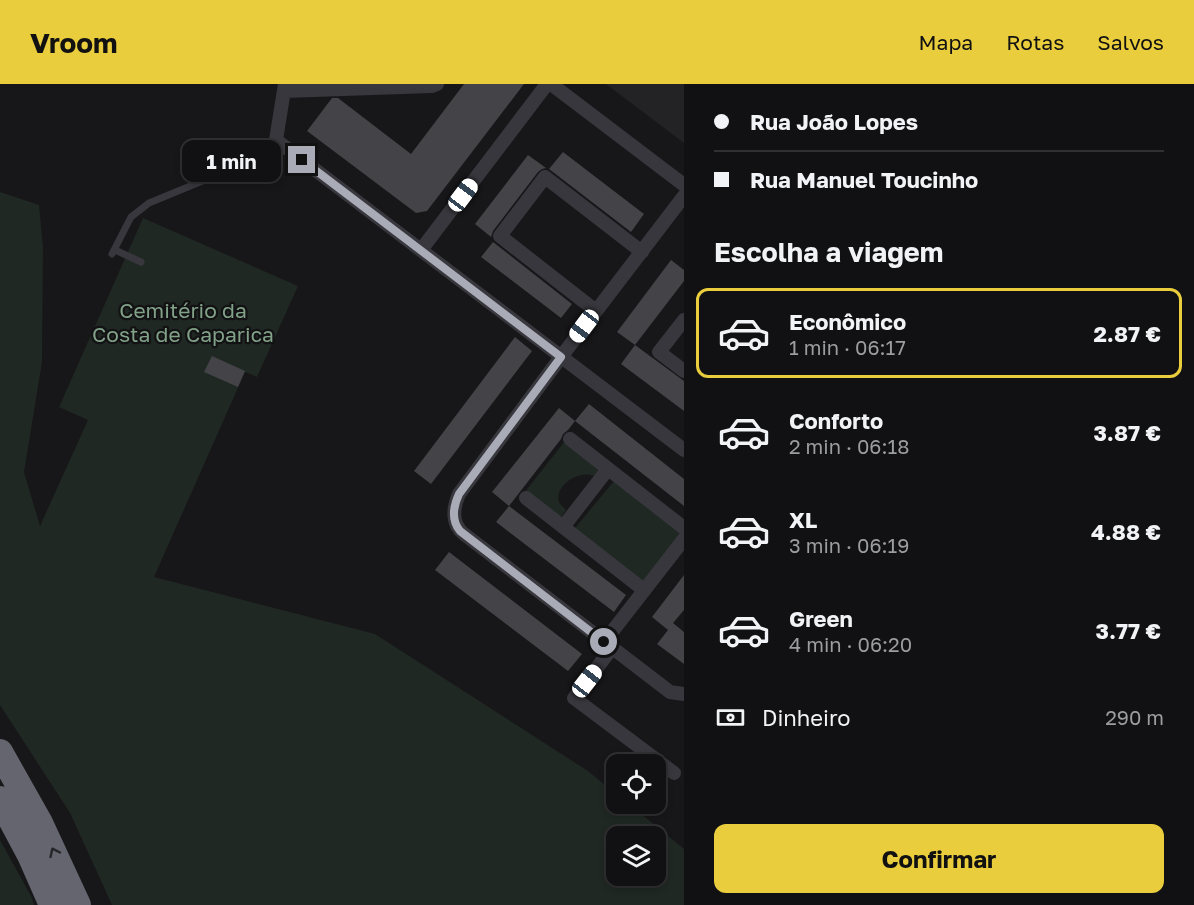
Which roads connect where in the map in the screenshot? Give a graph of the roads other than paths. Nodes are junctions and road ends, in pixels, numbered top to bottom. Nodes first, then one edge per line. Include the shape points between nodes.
1 (437, 84) edge
2 (549, 84) edge
3 (285, 88) edge
4 (280, 144) junction
5 (684, 186) edge
6 (684, 196) edge
7 (421, 250) junction
8 (642, 252) junction
9 (141, 262) dead end
10 (596, 311) junction
11 (684, 320) edge
12 (561, 357) junction
13 (684, 371) edge
14 (570, 439) dead end
15 (684, 450) edge
16 (608, 469) junction
17 (526, 498) dead end
18 (563, 527) junction
19 (684, 528) edge
20 (684, 539) edge
21 (644, 590) junction
22 (608, 645) junction
23 (684, 694) edge
24 (0, 752) edge
25 (674, 773) dead end
26 (0, 798) edge
27 (52, 905) edge
28 (78, 905) edge

1 - 3 street
2 - 5 street
2 - 7 street
3 - 4 street
4 - 7 street
4 - 9 lane via 149,203 131,217 114,252
6 - 8 street
7 - 12 street
8 - 10 street
8 - 10 street via 545,177 500,237
10 - 12 street
11 - 13 street via 659,352
12 - 15 street
12 - 22 street via 459,494 454,519 460,531
14 - 16 street
16 - 18 street
16 - 19 street
17 - 18 street
18 - 21 street
20 - 21 street
21 - 22 street
22 - 23 street via 670,692
22 - 25 street via 574,698
28 -> 24 highway via 40,823
26 - 27 highway

